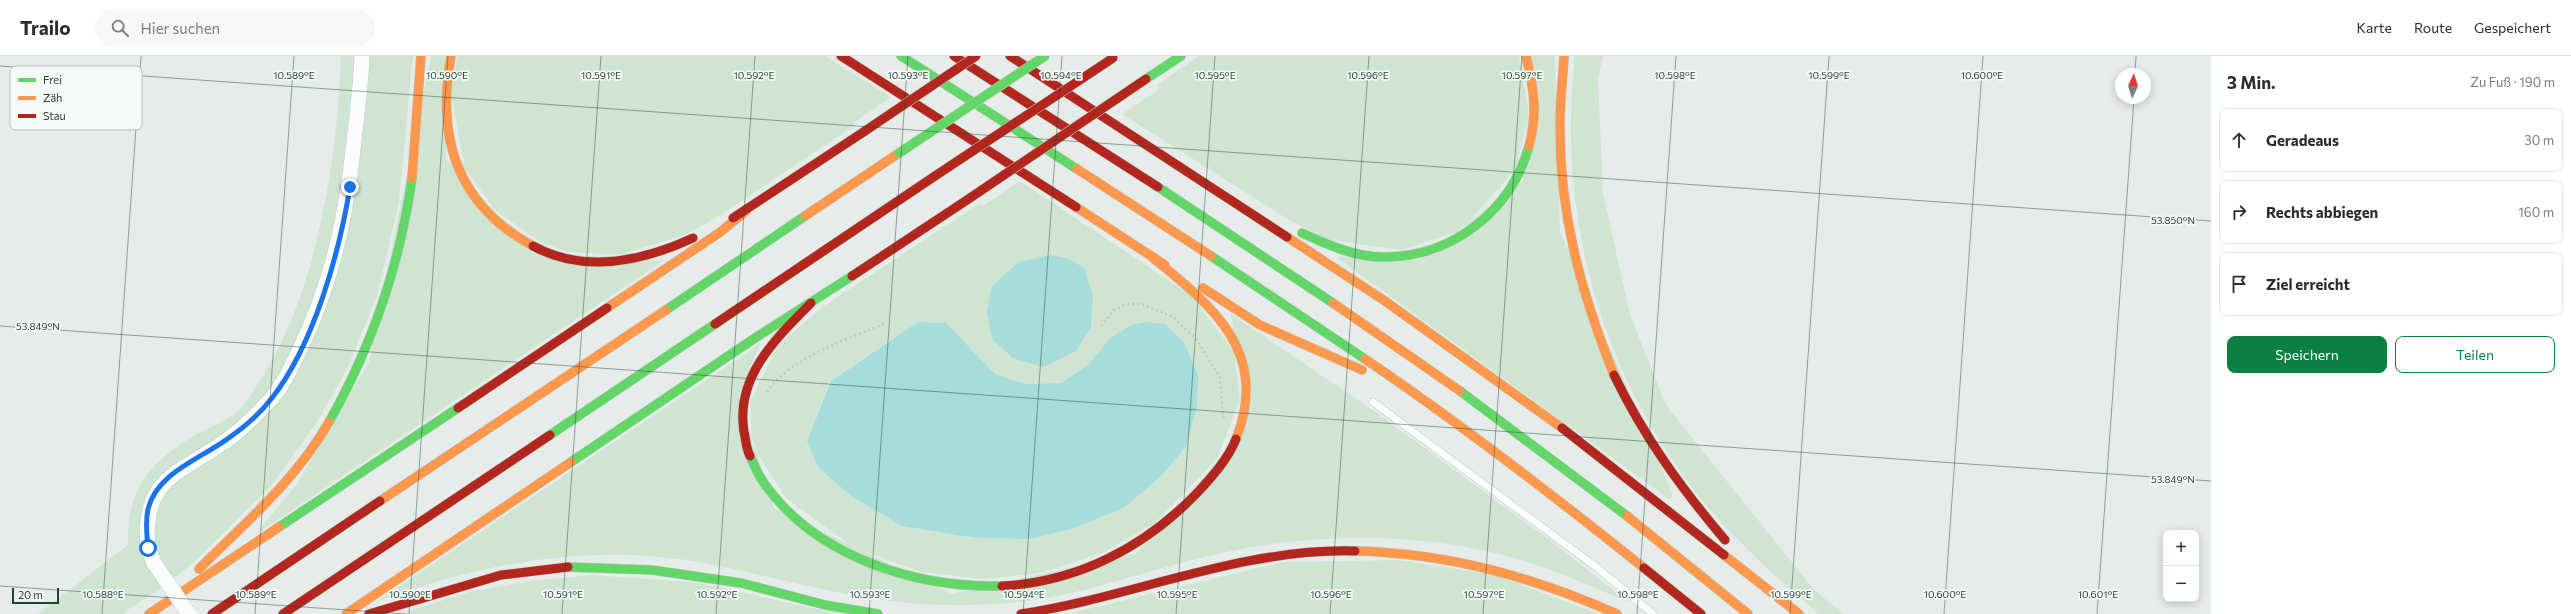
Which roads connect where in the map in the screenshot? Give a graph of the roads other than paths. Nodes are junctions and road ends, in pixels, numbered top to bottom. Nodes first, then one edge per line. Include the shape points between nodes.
1 (362, 56) edge
2 (421, 56) edge
3 (450, 56) edge
4 (841, 56) edge
5 (901, 56) edge
6 (954, 56) edge
7 (976, 56) edge
8 (1010, 56) edge
9 (1045, 56) edge
10 (1181, 56) edge
11 (1526, 56) edge
12 (1564, 56) edge
13 (1115, 57) edge
14 (1233, 200) junction
15 (746, 210) junction
16 (1153, 258) junction
17 (811, 303) junction
18 (1415, 393) junction
19 (1373, 402) dead end
20 (1765, 586) junction
21 (164, 604) junction
22 (149, 614) edge
23 (189, 614) edge
24 (212, 614) edge
25 (283, 614) edge
26 (346, 614) edge
27 (369, 614) edge
28 (878, 614) edge
29 (1022, 614) edge
30 (1617, 614) edge
31 (1653, 614) edge
32 (1701, 614) edge
33 (1748, 614) edge
34 (1799, 614) edge

1 - 23 street, bridge via 350,187 343,226 322,300 310,327 288,373 272,398 230,437 172,474 156,492 148,508 148,548 154,563
2 - 21 highway via 407,209 387,291 376,325 353,376 333,414 281,488
3 - 15 highway via 445,79 443,112 447,138 458,169 477,202 501,226 535,248 568,260 634,260 673,248
4 - 16 highway
5 - 18 highway via 1201,249
6 - 33 highway via 1216,224 1380,335 1572,473
7 - 15 highway, bridge
8 - 14 highway
9 - 24 highway, bridge
10 - 17 highway, bridge
11 - 14 highway via 1533,78 1536,114 1528,154 1508,194 1498,207 1462,237 1437,248 1412,254 1387,257 1359,254 1327,245
12 - 20 highway via 1560,117 1564,198 1578,273 1604,357 1640,428 1667,470 1702,515
13 - 25 highway, bridge
14 - 20 highway via 1385,301 1526,401
15 - 21 highway via 718,233
16 - 17 highway via 1210,307 1225,324 1236,344 1246,369 1248,390 1246,411 1239,431 1227,456 1208,483 1166,524 1111,559 1075,573 1036,583 992,587 949,585 876,566 820,537 768,490 749,455 744,436 743,415 748,386 768,349
16 - 18 highway via 1260,325
17 - 26 highway via 749,342
18 - 32 highway via 1554,496
19 - 31 lane via 1596,568
20 - 34 highway
21 - 22 highway
27 - 28 highway via 501,575 572,566 652,570 741,583 825,605
29 - 30 highway via 1118,595 1244,561 1290,554 1346,551 1432,556 1480,565 1525,576

